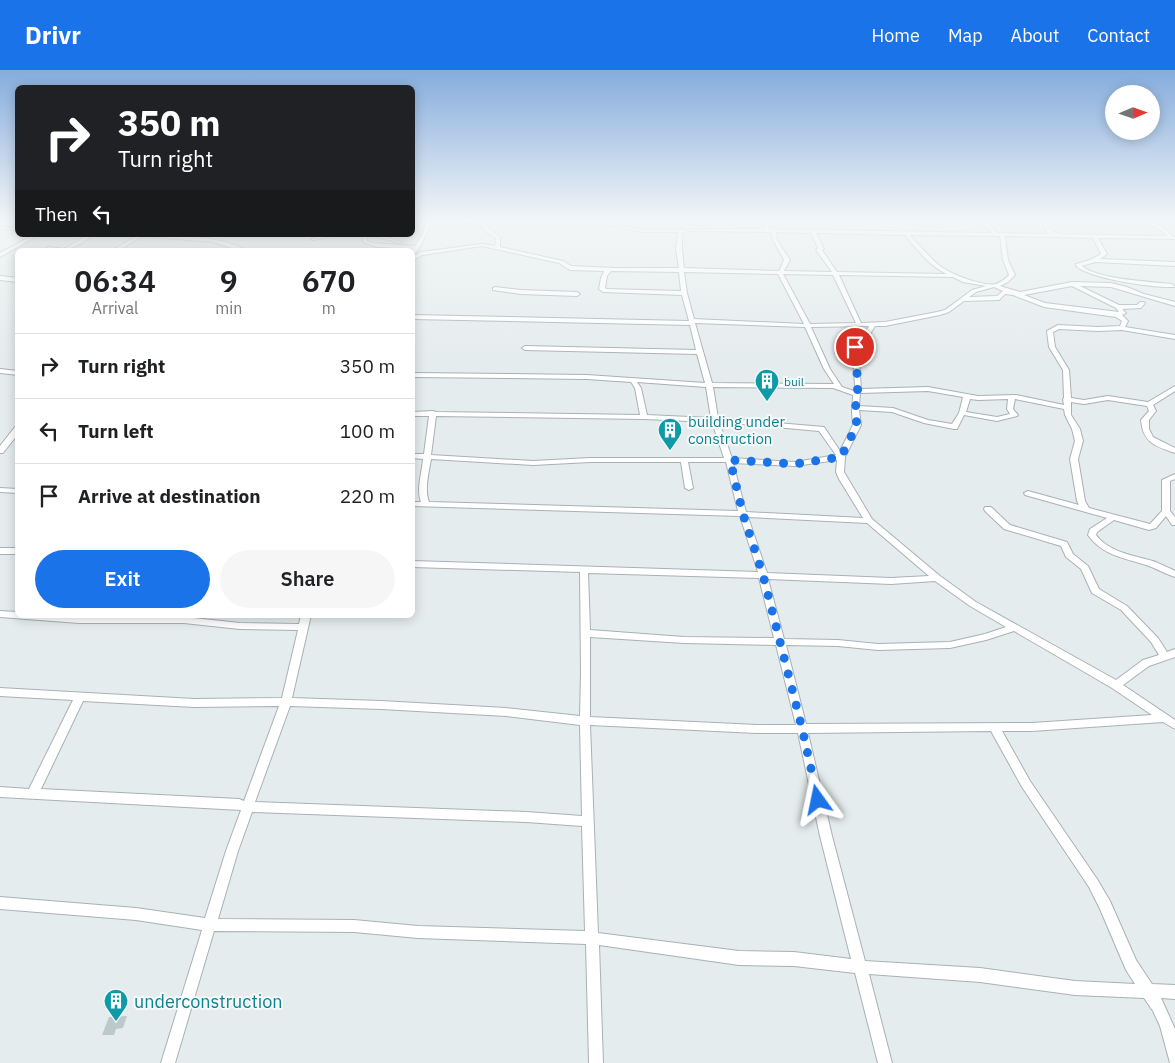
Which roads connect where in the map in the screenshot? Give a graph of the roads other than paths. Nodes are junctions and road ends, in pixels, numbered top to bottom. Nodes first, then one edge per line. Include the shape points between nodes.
1 (569, 267) edge
2 (681, 267) edge
3 (783, 267) edge
4 (833, 267) edge
5 (939, 267) edge
6 (1008, 267) edge
7 (1078, 267) edge
8 (609, 270) junction
9 (682, 272) junction
10 (780, 273) junction
11 (837, 274) junction
12 (953, 276) junction
13 (0, 278) edge
14 (15, 280) edge
15 (1072, 284) junction
16 (1174, 285) edge
17 (995, 286) junction
18 (495, 289) dead end
19 (684, 293) junction
20 (577, 294) dead end
21 (1020, 294) junction
22 (1175, 296) edge
23 (961, 300) junction
24 (1142, 303) dead end
25 (1175, 304) edge
26 (1118, 307) junction
27 (1118, 315) junction
28 (415, 317) edge
29 (692, 322) junction
30 (859, 324) junction
31 (873, 324) junction
32 (806, 325) junction
33 (1122, 328) junction
34 (1175, 337) edge
35 (525, 348) dead end
36 (700, 352) junction
37 (0, 371) edge
38 (15, 373) edge
39 (415, 375) edge
40 (634, 382) junction
41 (708, 385) junction
42 (839, 386) junction
43 (1173, 391) edge
44 (857, 393) junction
45 (967, 396) junction
46 (1012, 397) junction
47 (1066, 399) junction
48 (1149, 404) junction
49 (856, 408) junction
50 (1067, 408) junction
51 (433, 413) junction
52 (962, 413) junction
53 (415, 414) edge
54 (644, 417) junction
55 (716, 420) junction
56 (15, 432) edge
57 (15, 446) edge
58 (2, 448) edge
59 (1175, 451) edge
60 (415, 456) edge
61 (428, 457) junction
62 (841, 457) junction
63 (684, 460) junction
64 (730, 460) junction
65 (1175, 476) edge
66 (1166, 485) junction
67 (1175, 486) edge
68 (689, 488) dead end
69 (0, 490) edge
70 (15, 491) edge
71 (1028, 493) dead end
72 (415, 504) edge
73 (426, 504) junction
74 (988, 509) dead end
75 (1086, 509) junction
76 (1166, 511) junction
77 (743, 514) junction
78 (1113, 517) junction
79 (869, 521) junction
80 (1175, 523) edge
81 (0, 551) edge
82 (15, 552) edge
83 (415, 564) edge
84 (584, 570) junction
85 (1175, 574) edge
86 (763, 575) junction
87 (937, 578) junction
88 (0, 614) edge
89 (15, 615) edge
90 (55, 618) edge
91 (305, 621) edge
92 (1013, 628) junction
93 (585, 633) junction
94 (779, 642) junction
95 (1175, 653) edge
96 (1164, 656) junction
97 (1116, 685) junction
98 (0, 692) edge
99 (79, 698) junction
100 (286, 702) junction
101 (1165, 718) junction
102 (584, 721) junction
103 (1175, 725) edge
104 (994, 727) junction
105 (802, 728) junction
106 (0, 792) edge
107 (33, 793) junction
108 (247, 807) junction
109 (587, 822) junction
110 (0, 903) edge
111 (209, 925) junction
112 (591, 938) junction
113 (861, 967) junction
114 (1148, 991) junction
115 (1175, 992) edge
116 (1175, 1058) edge
117 (168, 1063) edge
118 (596, 1063) edge
119 (885, 1063) edge

1 - 8 street
2 - 9 street
3 - 10 street
4 - 11 street
5 - 12 street
6 - 17 street via 1012,275
7 - 16 street via 1093,275
8 - 9 street
8 - 19 street via 602,282 605,291
9 - 10 street
9 - 19 street
10 - 11 street
10 - 32 street
11 - 12 street
11 - 30 street
12 - 17 street
13 - 14 street
15 - 21 street
15 - 25 street via 1122,287
15 - 26 street
16 - 22 street via 1170,288
17 - 21 street
17 - 23 street via 974,291
18 - 20 street
19 - 29 street
21 - 23 street via 1004,292 999,298
21 - 27 street via 1053,307
23 - 31 street via 938,314
24 - 26 street via 1139,307
26 - 27 street via 1123,312
27 - 33 street via 1125,320
28 - 29 street
29 - 32 street
29 - 36 street
30 - 31 street
30 - 32 street
31 - 44 street via 855,347
32 - 42 street
33 - 34 street
33 - 47 street via 1052,328 1052,347 1066,370
35 - 36 street
36 - 41 street
37 - 38 street
39 - 40 street via 587,377
40 - 41 street
40 - 54 street
41 - 42 street
41 - 55 street
42 - 44 street
43 - 48 street
44 - 45 street via 924,388
44 - 49 street
45 - 46 street
45 - 52 street
46 - 50 street
46 - 52 street via 1010,410 1014,415 1006,418 990,419
47 - 48 street via 1084,402 1108,398
47 - 50 street
48 - 59 street via 1153,411 1145,420 1146,434 1152,441
49 - 52 street via 893,410 949,427 956,426
49 - 62 street via 857,425
50 - 75 street via 1080,441 1074,459 1081,501
51 - 53 street
51 - 54 street
51 - 61 street
54 - 55 street
55 - 62 street via 821,429
55 - 64 street
56 - 58 street
57 - 58 street
60 - 61 street
61 - 63 street via 533,463
61 - 73 street via 423,491
62 - 64 street via 795,464
62 - 79 street via 843,479
63 - 64 street
63 - 68 street
64 - 77 street
65 - 66 street via 1168,478
66 - 67 street
66 - 76 street
69 - 70 street
71 - 75 street
72 - 73 street
73 - 77 street
74 - 96 street via 1008,526 1064,544 1069,555 1085,568 1095,591 1124,608 1155,640
75 - 78 street
76 - 78 street via 1153,526
76 - 80 street
77 - 79 street
77 - 86 street
78 - 85 street via 1093,531 1095,540 1115,552
79 - 87 street
81 - 82 street
83 - 84 street
84 - 86 street
84 - 93 street
86 - 87 street via 891,581
86 - 94 street
87 - 92 street
88 - 89 street
90 - 91 street via 184,620 240,626
91 - 100 street
92 - 94 street via 950,645 878,647
92 - 97 street
93 - 94 street
93 - 102 street
94 - 105 street
95 - 96 street
96 - 97 street via 1146,663
97 - 101 street
98 - 99 street
99 - 100 street via 194,703
99 - 107 street
100 - 102 street via 506,712
100 - 108 street
101 - 103 street
101 - 104 street
102 - 105 street
102 - 109 street
104 - 105 street
104 - 114 street via 1026,784 1093,883 1131,965
105 - 113 street via 826,836
106 - 107 street
107 - 108 street via 176,799
108 - 109 street
108 - 111 street
109 - 112 street
110 - 111 street via 136,914
111 - 112 street via 354,926 418,932
111 - 117 street
112 - 113 street via 740,958 794,959
112 - 118 street
113 - 114 street via 980,975 1075,988
113 - 119 street
114 - 115 street
114 - 116 street via 1167,1025

